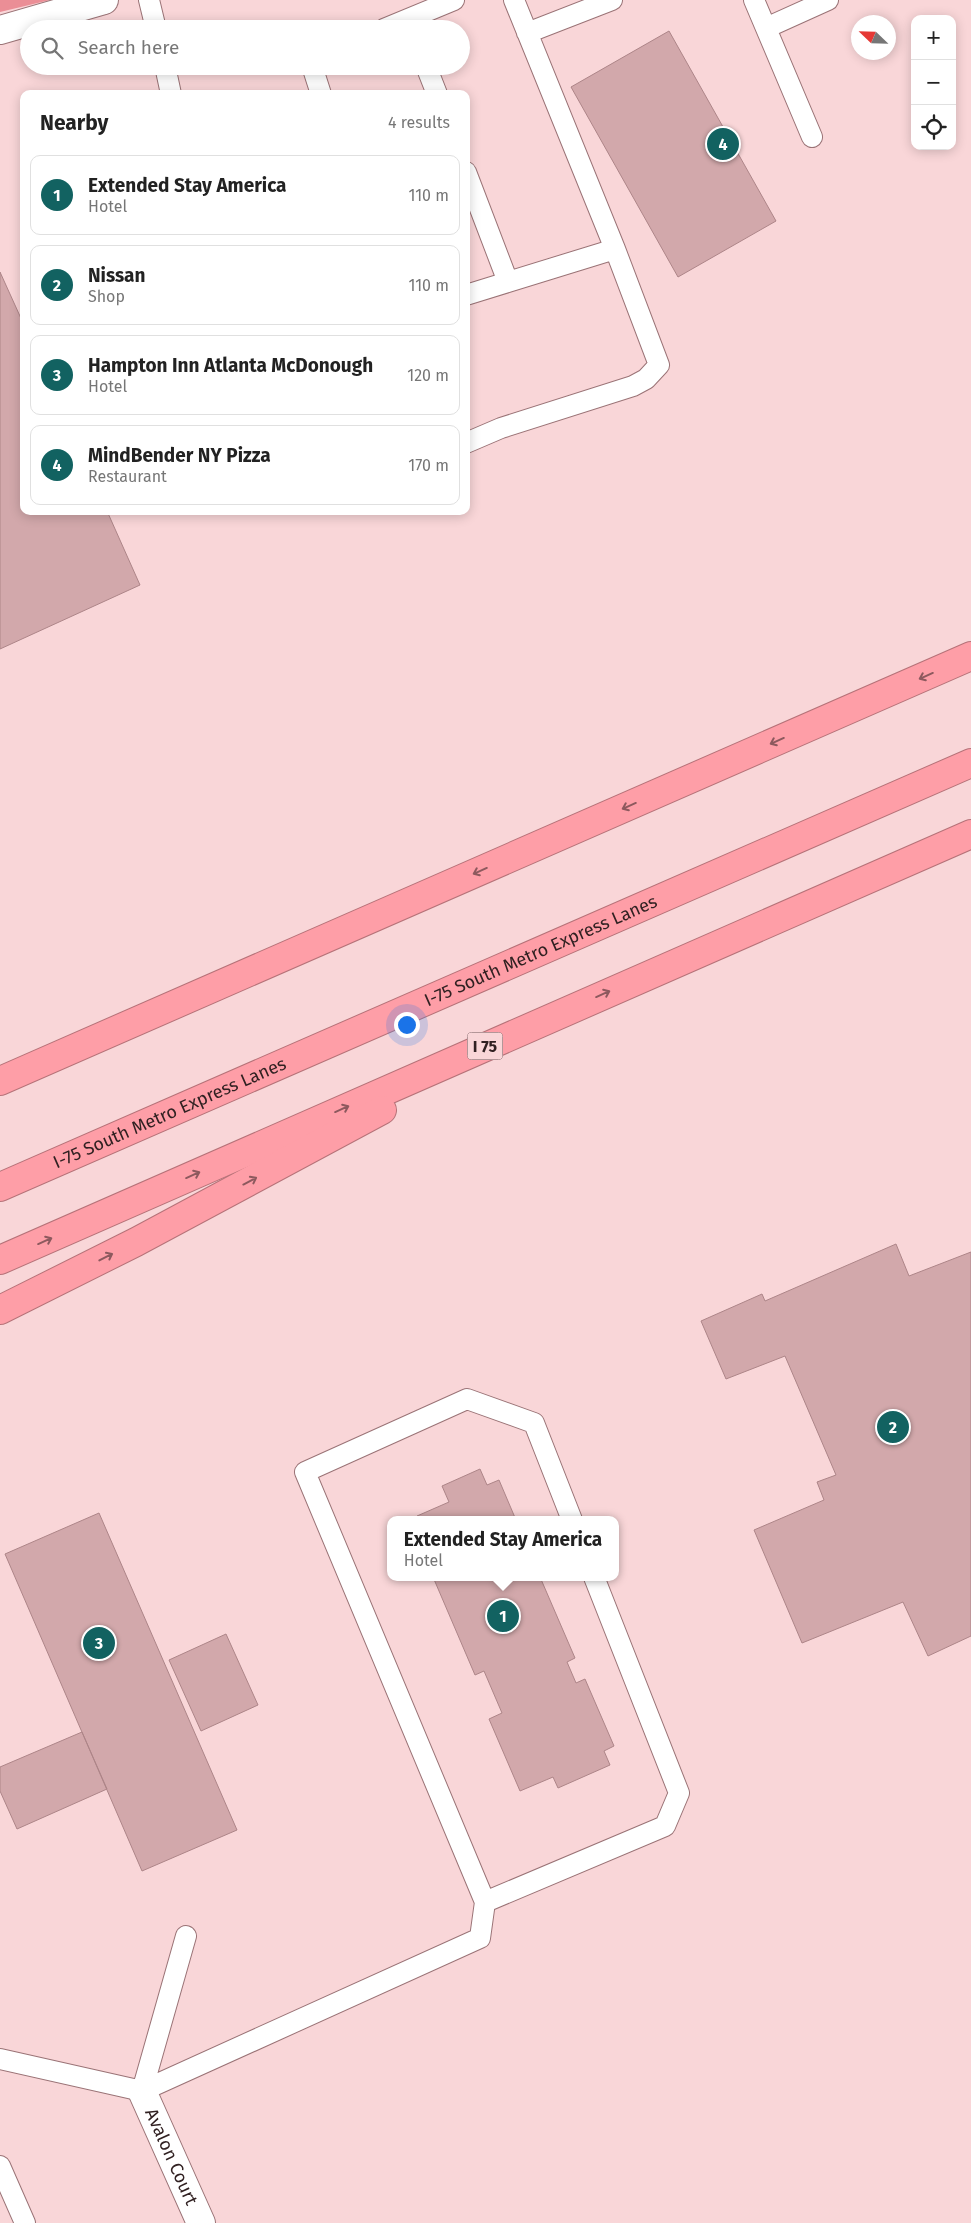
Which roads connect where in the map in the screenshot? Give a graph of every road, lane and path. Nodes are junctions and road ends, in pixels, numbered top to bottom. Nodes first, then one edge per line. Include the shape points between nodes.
1 (104, 0) edge
2 (150, 0) edge
3 (454, 0) edge
4 (514, 0) edge
5 (610, 0) edge
6 (754, 0) edge
7 (828, 0) edge
8 (35, 20) edge
9 (154, 20) edge
10 (417, 20) edge
11 (20, 24) edge
12 (766, 28) junction
13 (0, 30) edge
14 (527, 32) junction
15 (167, 75) edge
16 (315, 75) edge
17 (430, 75) edge
18 (170, 90) edge
19 (320, 90) edge
20 (435, 90) edge
21 (812, 137) dead end
22 (470, 182) edge
23 (615, 249) junction
24 (508, 282) junction
25 (470, 294) edge
26 (470, 441) edge
27 (971, 656) edge
28 (971, 762) edge
29 (971, 834) edge
30 (569, 1009) junction
31 (0, 1081) edge
32 (0, 1187) edge
33 (0, 1260) edge
34 (0, 1310) edge
35 (570, 1516) edge
36 (596, 1581) edge
37 (485, 1902) junction
38 (186, 1936) dead end
39 (0, 2059) edge
40 (142, 2091) junction
41 (0, 2166) edge
42 (26, 2223) edge
43 (202, 2223) edge

1 - 8 street
2 - 9 lane
3 - 10 lane
4 - 14 lane
5 - 14 lane
6 - 12 lane
7 - 12 lane
11 - 13 street
12 - 21 lane
14 - 23 lane
15 - 18 lane
16 - 19 lane
17 - 20 lane
22 - 24 lane
23 - 24 lane
23 - 26 lane via 658,365 646,379 633,386 501,428
24 - 25 lane
27 -> 31 highway
28 - 32 highway, I-75 South Metro Express Lanes
30 -> 29 highway, I 75
33 -> 30 highway, I 75
34 -> 30 highway via 136,1242
35 - 37 lane via 534,1423 467,1399 305,1472
36 - 37 lane via 679,1794 665,1826
37 - 40 lane via 480,1938
38 - 40 lane
39 - 40 lane
40 - 43 street, Avalon Court
41 - 42 lane

